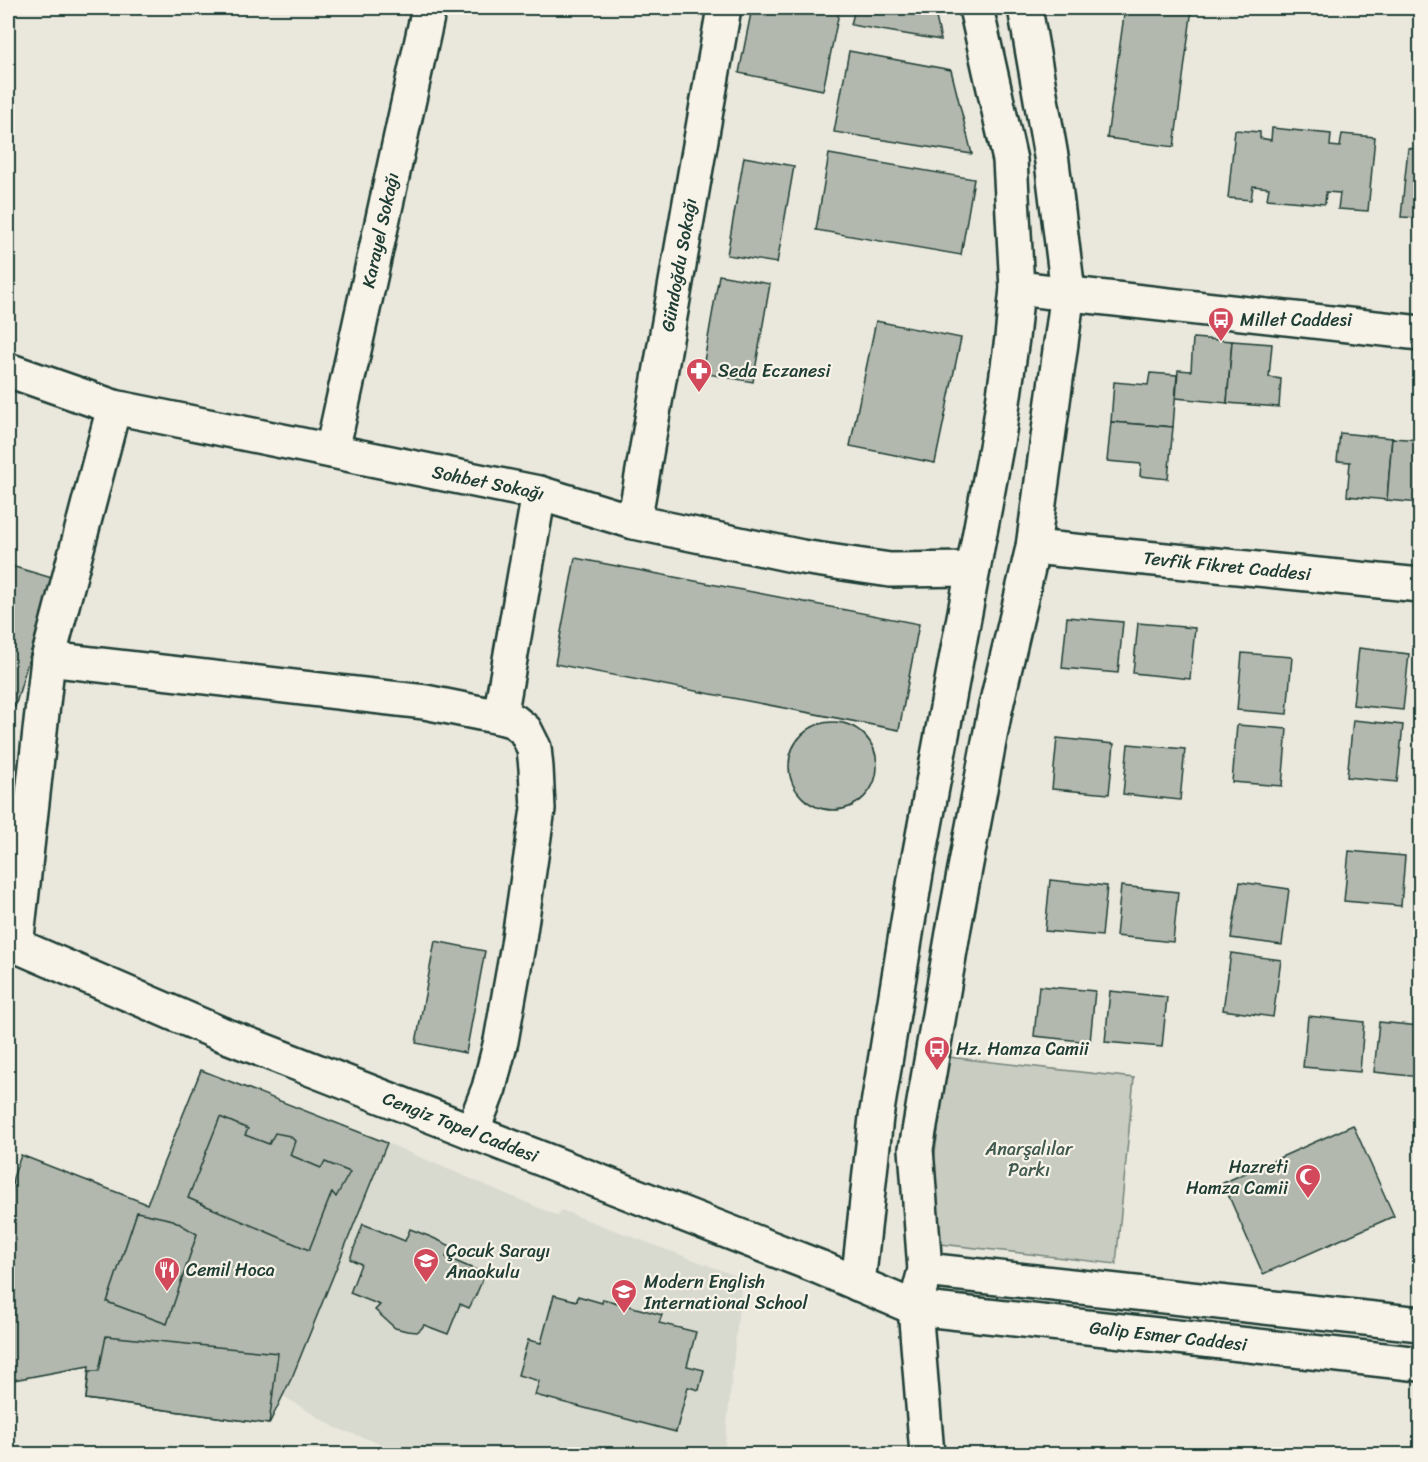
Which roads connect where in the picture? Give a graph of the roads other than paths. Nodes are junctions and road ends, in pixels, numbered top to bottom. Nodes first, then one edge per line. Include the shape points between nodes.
1 (429, 8) edge
2 (724, 8) edge
3 (976, 8) edge
4 (1025, 8) edge
5 (1017, 288) junction
6 (1068, 292) junction
7 (1420, 333) edge
8 (8, 370) edge
9 (114, 408) junction
10 (332, 451) junction
11 (539, 493) junction
12 (634, 522) junction
13 (1033, 548) junction
14 (973, 569) junction
15 (1420, 585) edge
16 (48, 659) junction
17 (500, 717) junction
18 (12, 944) edge
19 (472, 1132) junction
20 (925, 1270) junction
21 (858, 1284) junction
22 (915, 1308) junction
23 (1420, 1324) edge
24 (1420, 1364) edge
25 (927, 1455) edge

1 - 10 street, Karayel Sokağı
2 - 12 street, Gündoğdu Sokağı
3 - 5 street via 1010,160
4 - 6 street via 1052,162
5 - 6 street
5 - 14 street via 999,431
6 - 7 street
6 - 13 street
8 - 9 street, Sohbet Sokağı
9 - 10 street, Sohbet Sokağı
9 - 16 street
10 - 11 street, Sohbet Sokağı
11 - 12 street, Sohbet Sokağı
11 - 17 street
12 - 14 street, Sohbet Sokağı via 802,557 890,570
13 - 15 street, Tevfik Fikret Caddesi
13 - 20 street via 994,710 916,1149
14 - 21 street via 916,873 876,1117
16 - 17 street via 425,702
16 - 18 street
17 - 19 street via 525,730 534,748 538,809 501,1041
18 - 19 street, Cengiz Topel Caddesi via 219,1033
19 - 21 street, Cengiz Topel Caddesi
20 - 22 street
20 - 23 street
21 - 22 street, Cengiz Topel Caddesi
22 - 24 street, Galip Esmer Caddesi
22 - 25 street

